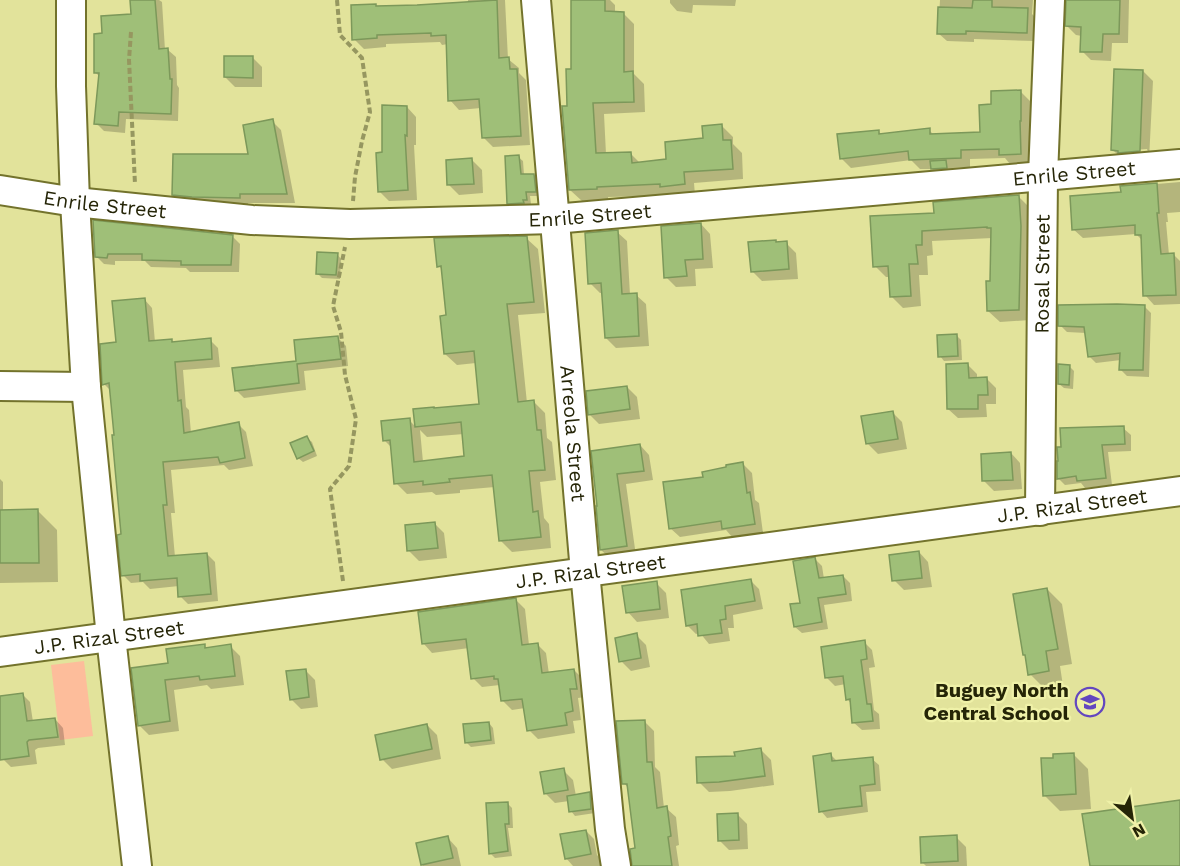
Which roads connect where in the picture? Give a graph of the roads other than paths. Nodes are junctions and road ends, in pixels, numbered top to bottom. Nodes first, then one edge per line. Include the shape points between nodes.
1 (71, 0) edge
2 (536, 0) edge
3 (1050, 0) edge
4 (1180, 164) edge
5 (1043, 176) junction
6 (0, 190) edge
7 (75, 202) junction
8 (554, 219) junction
9 (0, 386) edge
10 (86, 387) junction
11 (1180, 491) edge
12 (1040, 511) junction
13 (585, 573) junction
14 (111, 637) junction
15 (0, 652) edge
16 (137, 866) edge
17 (616, 866) edge

1 - 7 street
2 - 8 street, Arreola Street
3 - 5 street, Rosal Street
4 - 5 street, Enrile Street
5 - 8 street, Enrile Street
5 - 12 street, Rosal Street
6 - 7 street, Enrile Street
7 - 8 street, Enrile Street via 252,220 350,224
7 - 10 street
8 - 13 street, Arreola Street
9 - 10 street
10 - 14 street
11 - 12 street, J.P. Rizal Street
12 - 13 street, J.P. Rizal Street
13 - 14 street, J.P. Rizal Street
13 - 17 street, Arreola Street
14 - 15 street, J.P. Rizal Street
14 - 16 street

